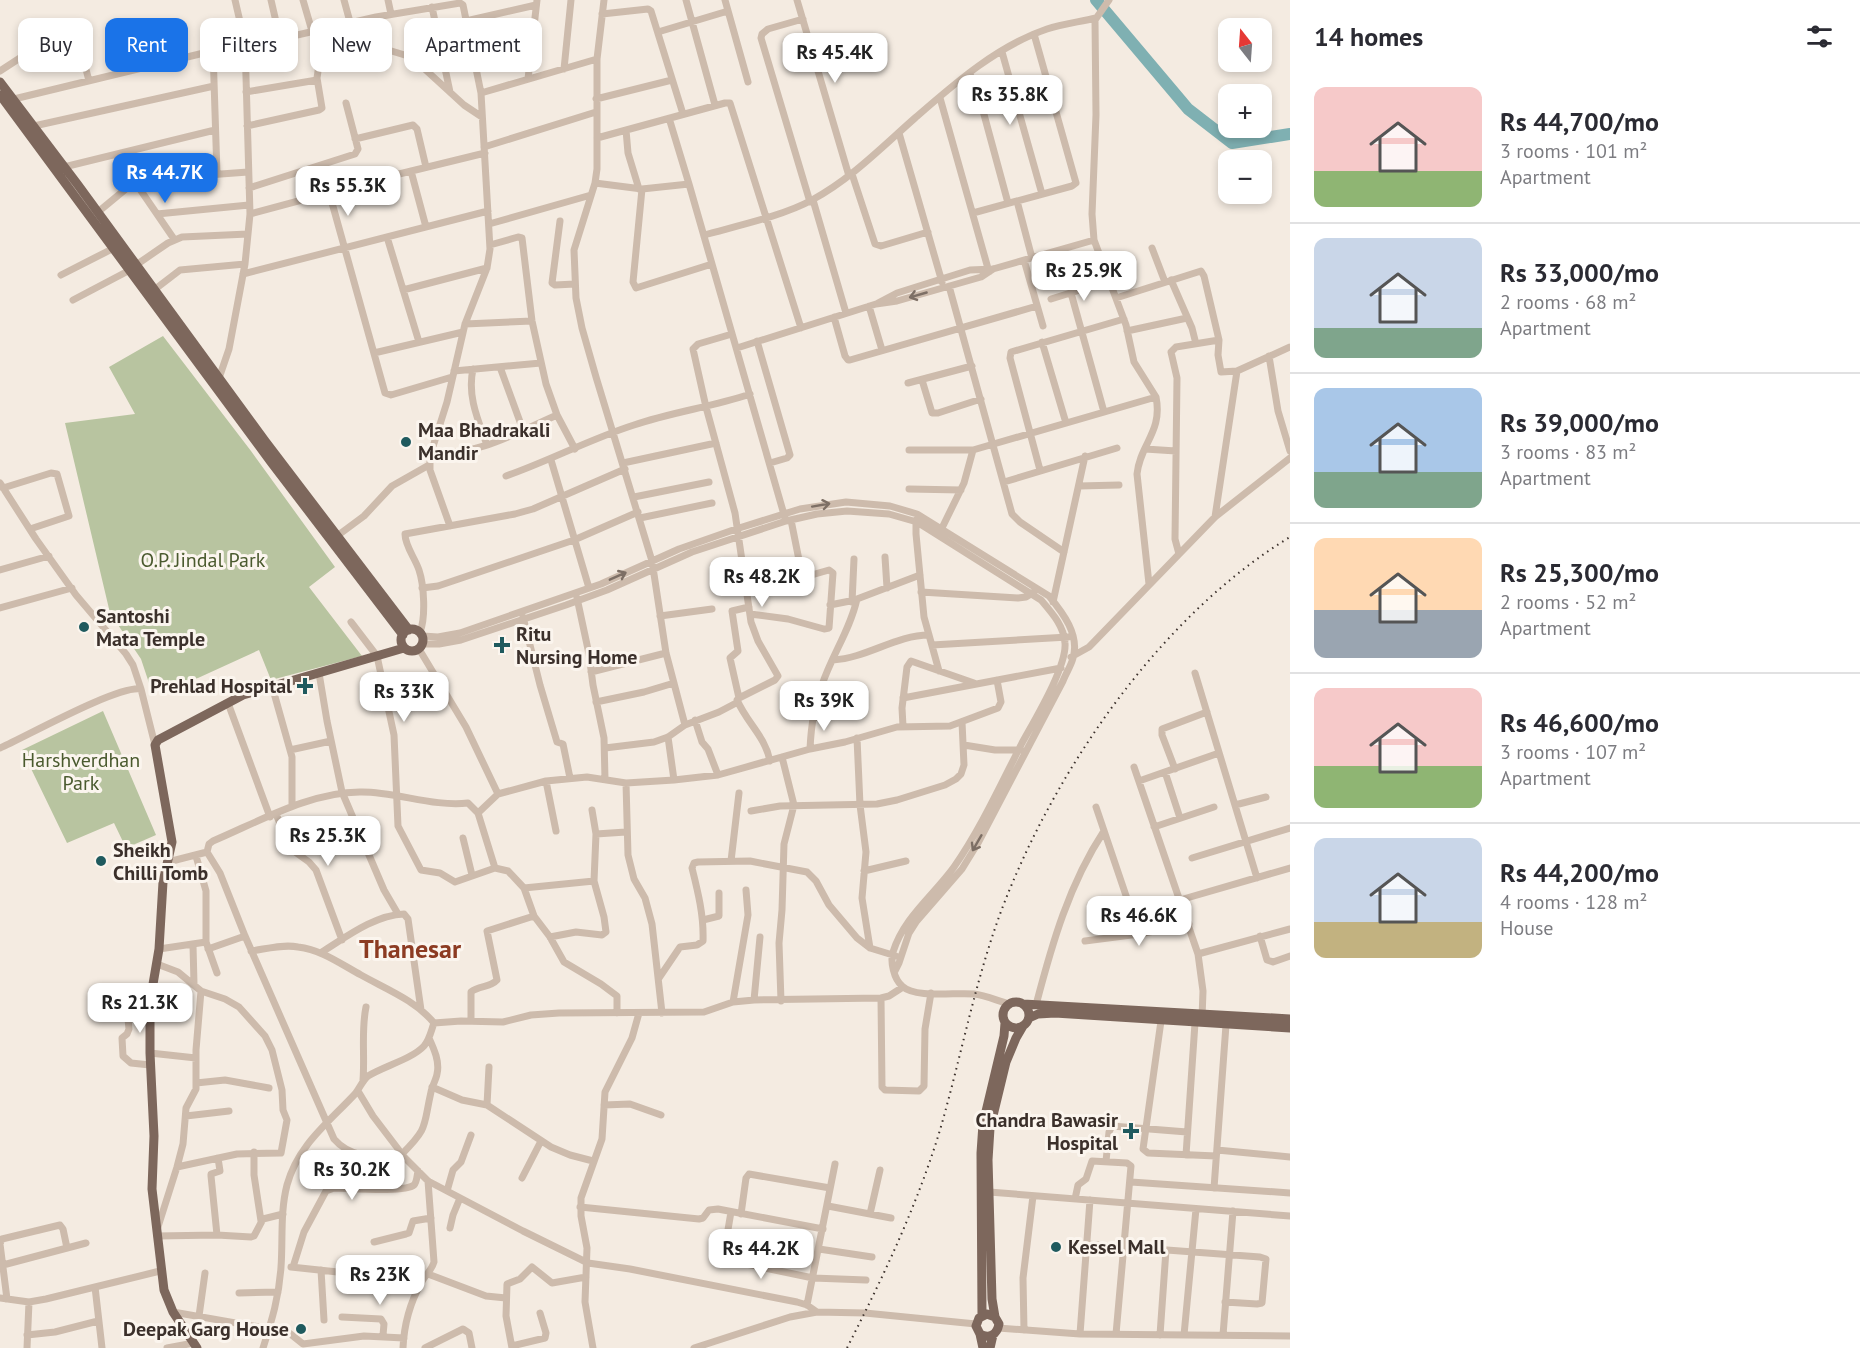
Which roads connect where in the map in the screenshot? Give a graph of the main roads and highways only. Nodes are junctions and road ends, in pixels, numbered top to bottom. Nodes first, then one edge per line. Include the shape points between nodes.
1 (0, 82) edge
2 (0, 95) edge
3 (133, 268) junction
4 (217, 382) junction
5 (406, 632) junction
6 (404, 648) junction
7 (1023, 1004) junction
8 (1290, 1019) edge
9 (1200, 1020) junction
10 (1026, 1022) junction
11 (1005, 1023) junction
12 (1290, 1028) edge
13 (982, 1316) junction
14 (995, 1317) junction
15 (978, 1329) junction
16 (995, 1332) junction
17 (196, 1345) edge
18 (982, 1348) edge
19 (990, 1348) edge

1 - 3 main road via 98,212
2 - 3 main road
3 - 4 main road
3 - 4 main road via 154,290
4 - 5 main road
4 - 5 main road via 338,536
5 - 6 main road via 401,641
5 - 6 main road via 421,640 413,651
6 - 17 main road via 243,695 155,745 172,842 162,882 159,949 152,990 152,1189 164,1290 173,1312
7 - 9 main road
7 - 10 main road via 1029,1013
7 - 11 main road via 1009,1005 1003,1013
8 - 9 main road
9 - 10 main road via 1038,1014
9 - 12 main road
10 - 11 main road via 1014,1028
10 - 14 main road via 1006,1062 990,1128
11 - 13 main road via 983,1124
13 - 14 main road
13 - 15 main road
14 - 16 main road
15 - 16 main road via 988,1336
15 - 18 main road
16 - 19 main road

